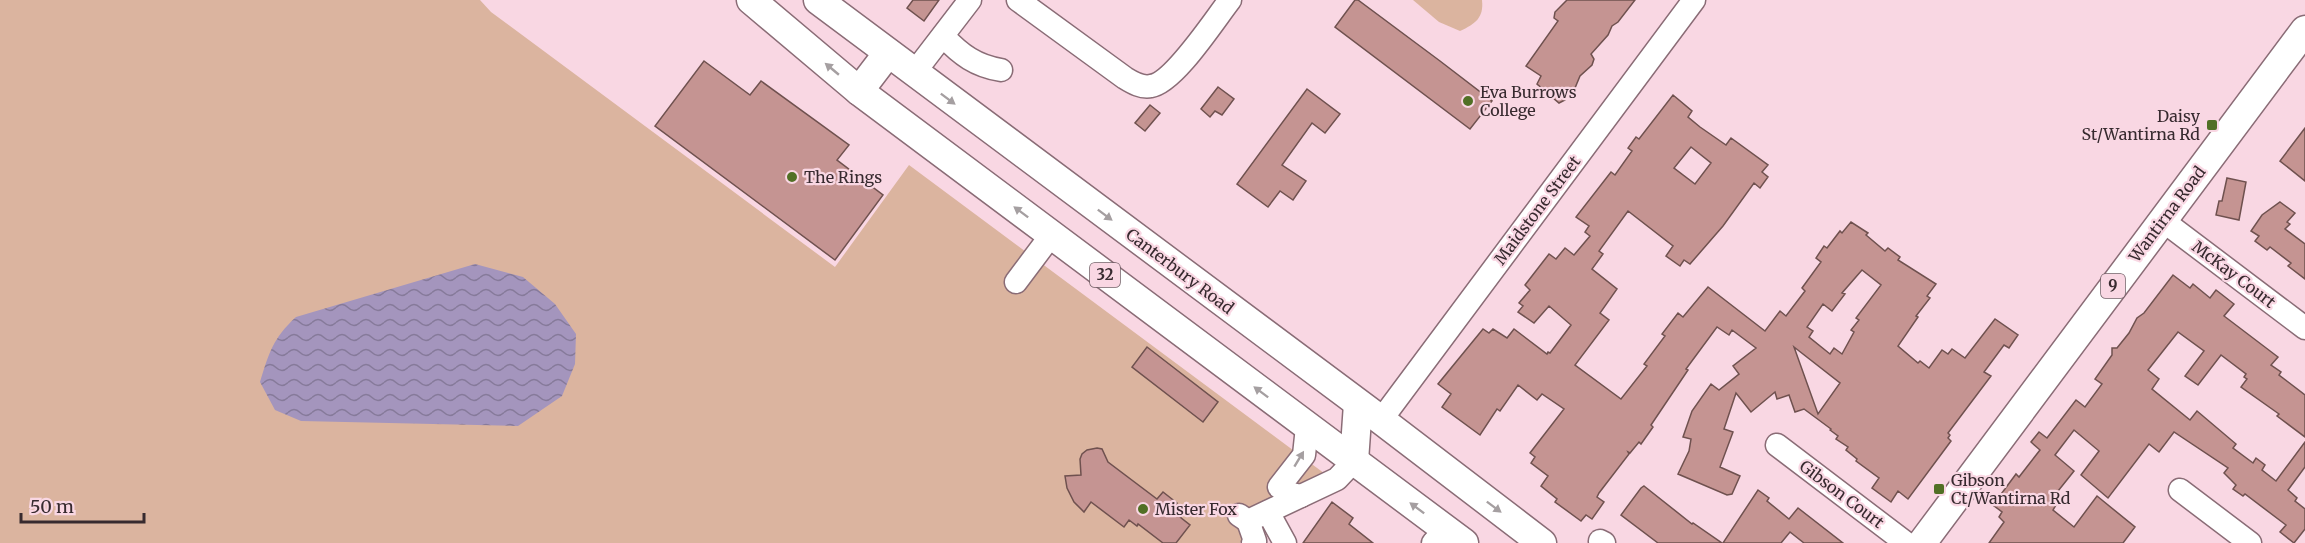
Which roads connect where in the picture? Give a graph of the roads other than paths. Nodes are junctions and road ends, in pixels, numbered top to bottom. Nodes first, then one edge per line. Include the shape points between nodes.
1 (752, 0) edge
2 (818, 0) edge
3 (970, 0) edge
4 (1018, 0) edge
5 (1230, 0) edge
6 (1694, 0) edge
7 (2305, 30) edge
8 (943, 36) junction
9 (888, 53) junction
10 (1002, 70) dead end
11 (915, 73) junction
12 (859, 91) junction
13 (2162, 220) junction
14 (1052, 234) junction
15 (1016, 282) dead end
16 (2305, 328) edge
17 (1359, 404) junction
18 (1381, 420) junction
19 (1307, 427) junction
20 (1778, 445) dead end
21 (1354, 461) junction
22 (2180, 490) dead end
23 (1301, 496) junction
24 (1263, 529) edge
25 (1448, 538) edge
26 (1542, 543) edge
27 (1906, 543) edge
28 (1922, 543) edge
29 (2250, 543) edge

12 -> 1 main road, 32
2 - 9 main road, Canterbury Road
3 - 8 street
4 - 5 street via 1125,78 1152,86 1165,81 1179,66
6 - 18 street, Maidstone Street
7 - 13 main road, Wantirna Road / 9
8 - 10 street via 975,63
8 - 11 street
9 - 11 main road, Canterbury Road
9 - 12 main road
11 -> 17 main road, Canterbury Road
14 -> 12 main road, 32
13 - 16 street, McKay Court
13 - 28 main road, Wantirna Road / 9
14 - 15 street
19 -> 14 main road, 32
17 - 18 main road, Canterbury Road
17 - 21 main road
18 -> 26 main road, Canterbury Road
19 - 21 main road, 32
23 -> 19 street via 1279,487 1304,455
20 - 27 street, Gibson Court
21 - 23 street via 1337,479
25 -> 21 main road, 32
22 - 29 street
23 - 24 street

